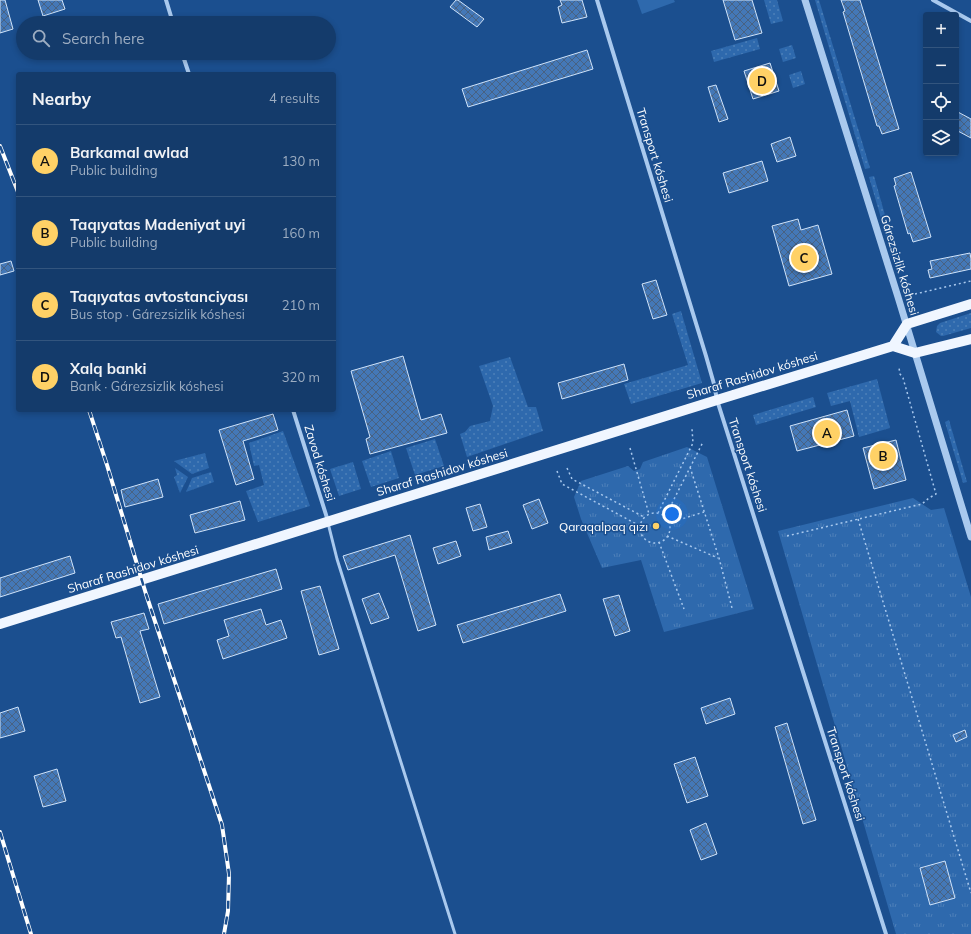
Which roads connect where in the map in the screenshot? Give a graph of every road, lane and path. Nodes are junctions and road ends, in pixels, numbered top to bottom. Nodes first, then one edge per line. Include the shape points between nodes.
1 (166, 0) edge
2 (597, 0) edge
3 (805, 0) edge
4 (933, 0) edge
5 (171, 16) edge
6 (971, 21) edge
7 (184, 60) edge
8 (188, 72) edge
9 (971, 281) edge
10 (915, 294) dead end
11 (971, 304) edge
12 (907, 324) junction
13 (971, 339) edge
14 (892, 346) junction
15 (915, 353) junction
16 (898, 368) dead end
17 (717, 400) junction
18 (294, 412) edge
19 (692, 429) dead end
20 (703, 442) dead end
21 (630, 448) dead end
22 (690, 467) junction
23 (567, 468) dead end
24 (557, 471) dead end
25 (704, 512) junction
26 (658, 513) junction
27 (649, 514) junction
28 (644, 517) junction
29 (665, 517) junction
30 (858, 519) junction
31 (328, 522) junction
32 (669, 523) junction
33 (640, 526) junction
34 (667, 536) junction
35 (786, 536) dead end
36 (971, 537) edge
37 (659, 542) junction
38 (719, 558) junction
39 (732, 608) dead end
40 (684, 609) dead end
41 (0, 624) edge
42 (971, 893) edge
43 (455, 934) edge
44 (886, 934) edge

1 - 5 street
2 - 17 street, Transport kóshesi via 706,356
3 - 12 street, Gárezsizlik kóshesi
4 - 6 street
7 - 8 street
9 - 10 path
11 - 12 main road
12 - 14 main road
12 - 15 street, Gárezsizlik kóshesi
13 - 15 main road
14 - 15 main road
14 - 17 main road, Sharaf Rashidov kóshesi
15 - 36 street, Gárezsizlik kóshesi
16 - 30 path via 936,494 922,504
17 - 31 main road, Sharaf Rashidov kóshesi
17 - 44 street, Transport kóshesi
18 - 31 street, Zavod kóshesi
19 - 26 path via 693,443
20 - 22 path
21 - 27 path
22 - 25 path
22 - 29 path
23 - 28 path via 572,479
24 - 33 path via 562,484
25 - 32 path
25 - 38 path
26 - 27 path
26 - 29 path
27 - 28 path
28 - 33 path
29 - 32 path
30 - 35 path
30 - 42 path
31 - 41 main road, Sharaf Rashidov kóshesi
31 - 43 lane via 337,559
32 - 34 path
33 - 37 path via 644,538
34 - 37 path
34 - 38 path
37 - 40 path
38 - 39 path

